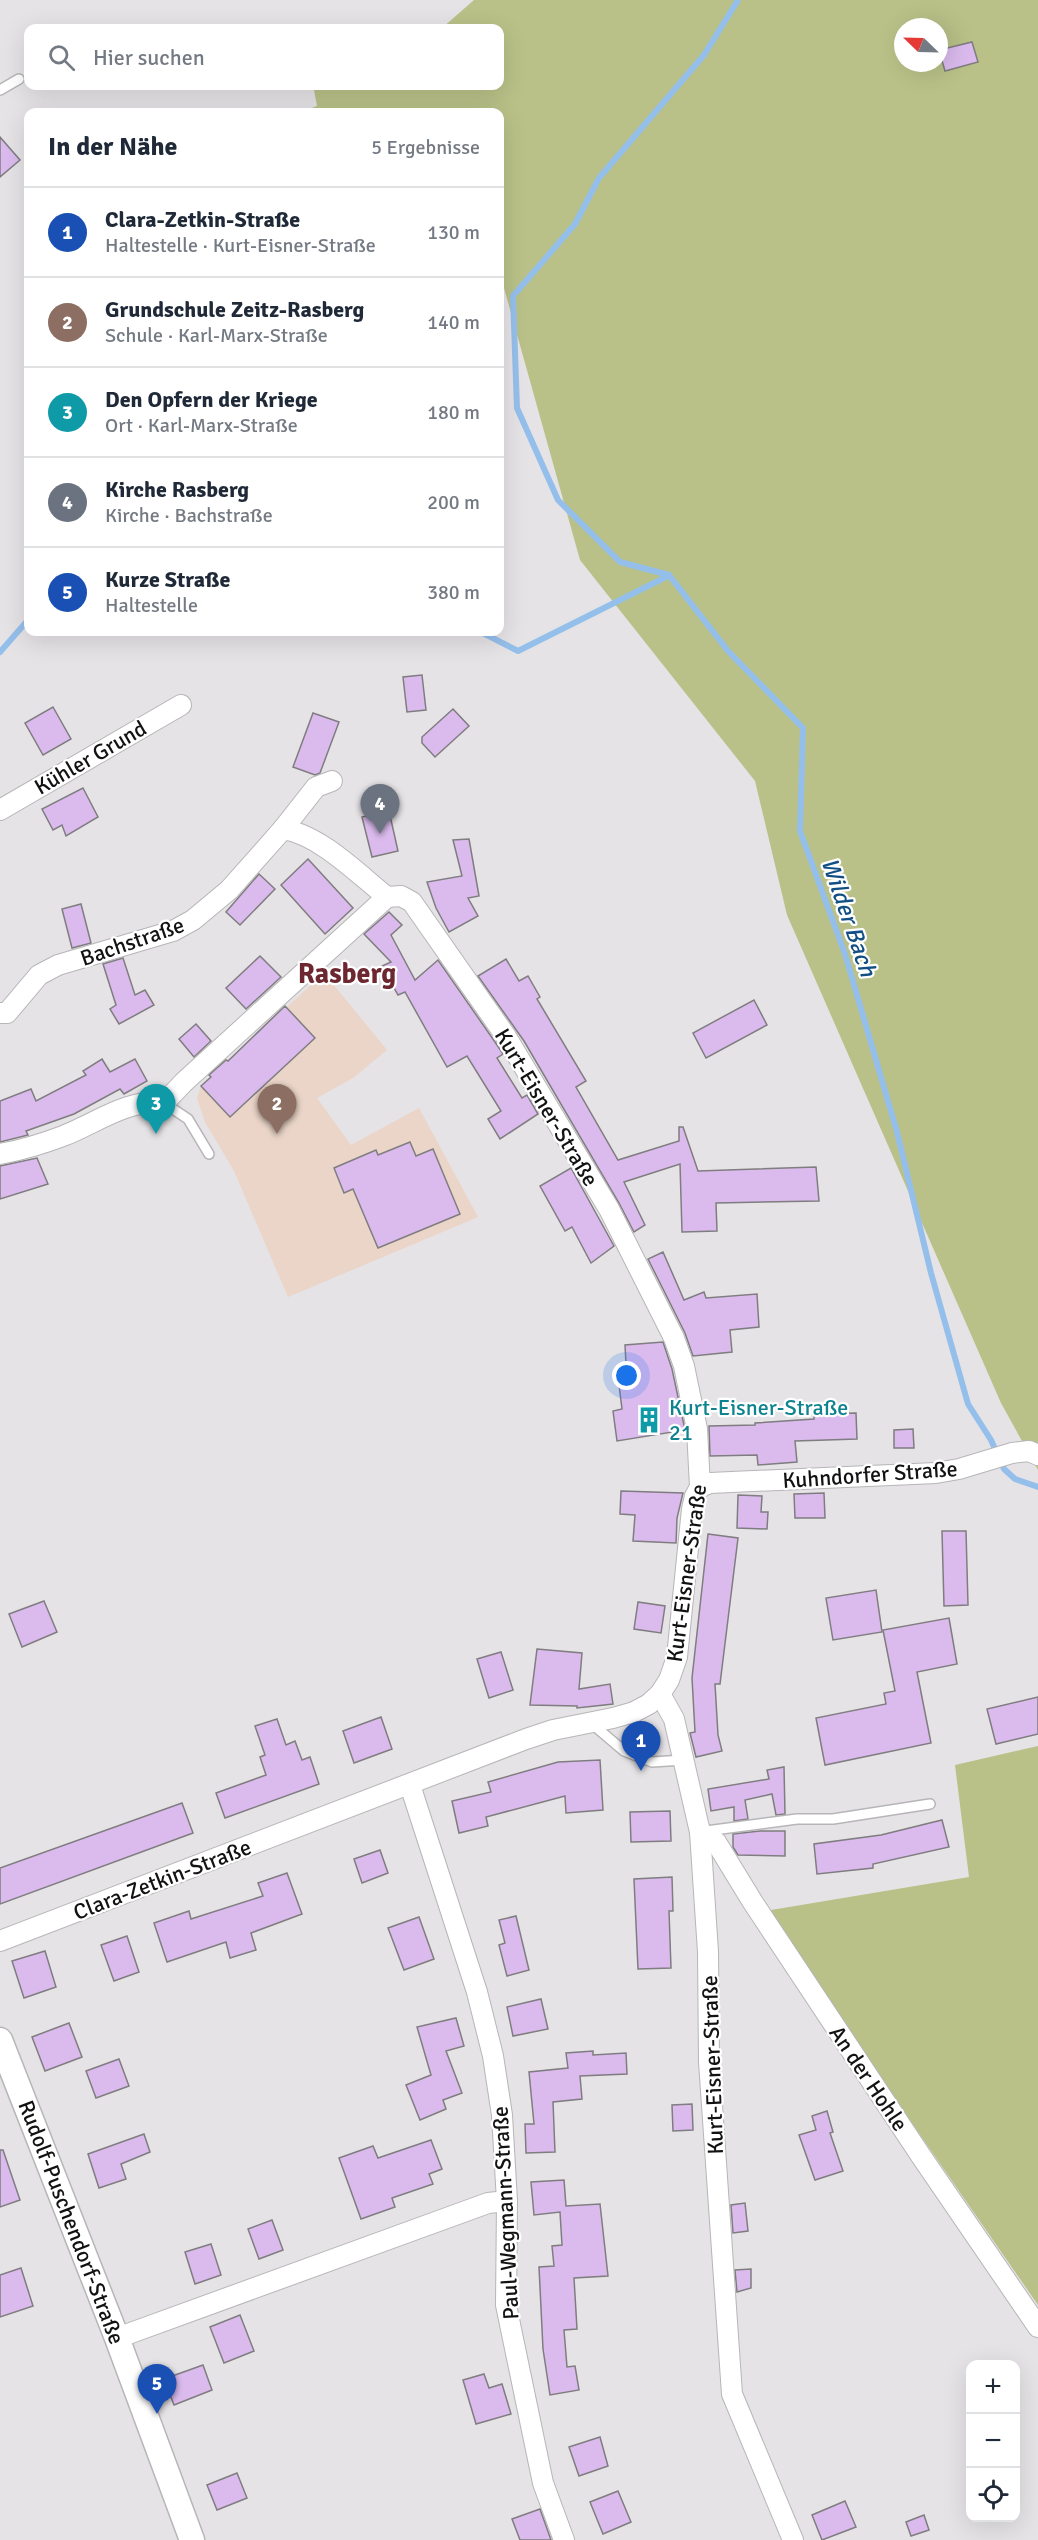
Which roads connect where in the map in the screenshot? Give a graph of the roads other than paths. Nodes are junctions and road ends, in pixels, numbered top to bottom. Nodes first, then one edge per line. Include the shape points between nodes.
1 (19, 79) dead end
2 (0, 90) edge
3 (181, 705) dead end
4 (332, 781) dead end
5 (0, 810) edge
6 (283, 829) junction
7 (387, 897) junction
8 (0, 1013) edge
9 (164, 1104) junction
10 (0, 1154) edge
11 (209, 1154) dead end
12 (1029, 1451) edge
13 (700, 1487) junction
14 (660, 1694) junction
15 (591, 1723) junction
16 (684, 1760) junction
17 (410, 1785) junction
18 (930, 1803) dead end
19 (700, 1832) junction
20 (0, 1941) edge
21 (0, 2040) edge
22 (507, 2201) junction
23 (1038, 2326) edge
24 (117, 2338) junction
25 (192, 2540) edge
26 (564, 2540) edge
27 (793, 2540) edge

1 - 2 lane
3 - 5 street, Kühler Grund
4 - 6 street, Bachstraße via 316,787
6 - 7 street via 315,840
6 - 8 street, Bachstraße via 229,890 193,920 173,931 58,965 39,975 7,1013
7 - 9 street
7 - 13 street, Kurt-Eisner-Straße via 400,896 412,902 505,1035 609,1209 674,1338 684,1366 697,1429
9 - 10 street via 131,1105 65,1135
9 - 11 lane via 188,1119
12 - 13 street, Kuhndorfer Straße via 959,1469 907,1476 710,1483
13 - 14 street, Kurt-Eisner-Straße via 692,1509 677,1656
14 - 15 street, Clara-Zetkin-Straße via 634,1712
14 - 16 street, Kurt-Eisner-Straße via 674,1719
15 - 16 lane via 633,1755 652,1762
15 - 17 street, Clara-Zetkin-Straße via 533,1736
16 - 19 street, Kurt-Eisner-Straße
17 - 20 street, Clara-Zetkin-Straße
17 - 22 street, Paul-Wegmann-Straße via 486,2023 501,2107
18 - 19 lane via 833,1819 797,1819
19 - 23 street, An der Hohle via 716,1842 921,2156
19 - 27 street, Kurt-Eisner-Straße via 708,1952 709,2062 732,2394
21 - 24 street, Rudolf-Puschendorf-Straße
22 - 24 street via 488,2204
22 - 26 street, Paul-Wegmann-Straße via 506,2305 543,2483
24 - 25 street, Rudolf-Puschendorf-Straße

